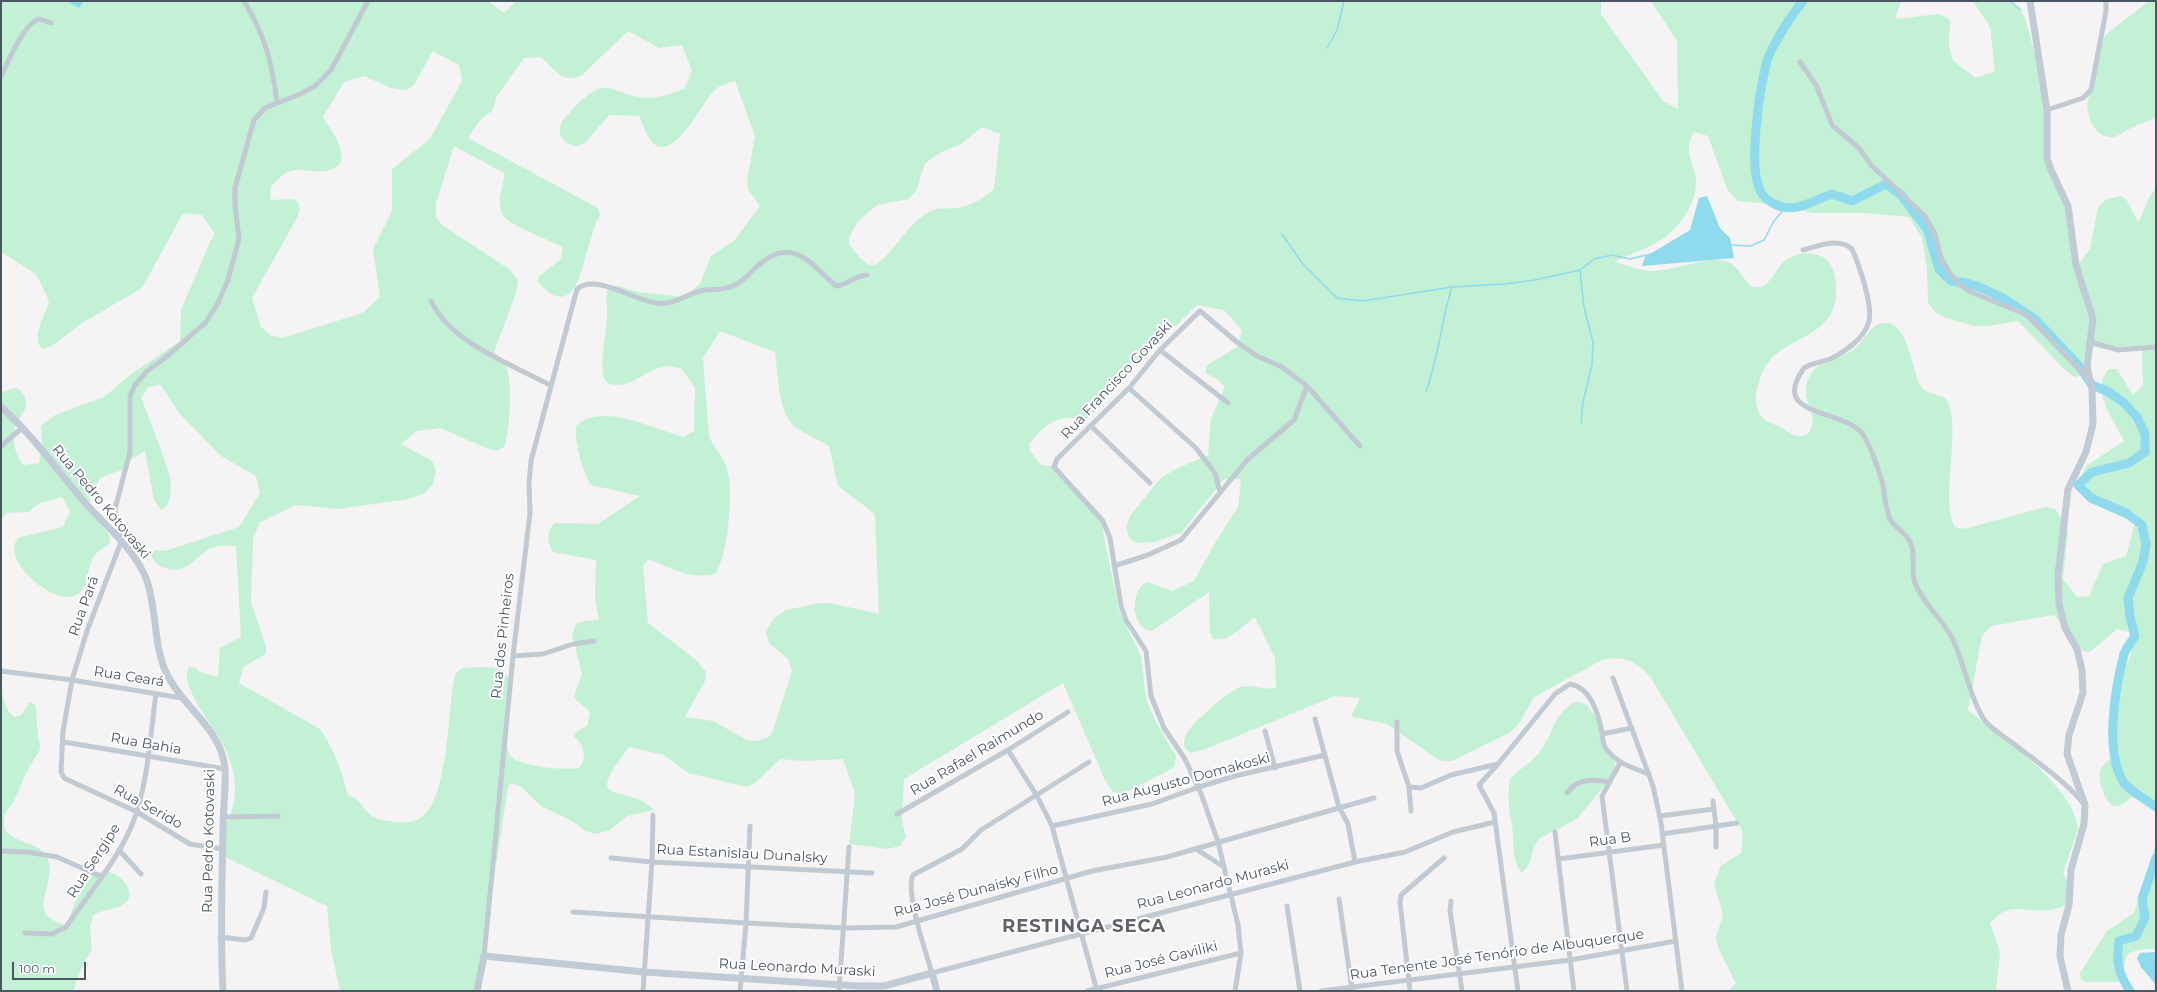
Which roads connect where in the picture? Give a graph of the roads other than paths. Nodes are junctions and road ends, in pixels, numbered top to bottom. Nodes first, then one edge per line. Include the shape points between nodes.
1 (244, 1) edge
2 (368, 1) edge
3 (2030, 1) edge
4 (2106, 1) edge
5 (51, 23) dead end
6 (1800, 62) dead end
7 (1, 76) edge
8 (277, 102) junction
9 (2047, 110) junction
10 (1803, 250) dead end
11 (867, 275) dead end
12 (431, 301) dead end
13 (2091, 342) junction
14 (2156, 347) edge
15 (1160, 350) junction
16 (2090, 382) junction
17 (550, 385) junction
18 (1307, 386) junction
19 (1129, 388) junction
20 (1228, 403) dead end
21 (1, 407) edge
22 (1091, 426) junction
23 (22, 428) junction
24 (1, 446) edge
25 (1360, 446) dead end
26 (1150, 483) dead end
27 (1220, 492) junction
28 (122, 542) junction
29 (1114, 566) junction
30 (594, 640) dead end
31 (514, 656) junction
32 (1, 671) edge
33 (1613, 678) dead end
34 (72, 680) junction
35 (156, 694) junction
36 (182, 698) junction
37 (1068, 712) dead end
38 (1315, 719) dead end
39 (1397, 722) dead end
40 (1632, 728) junction
41 (1265, 731) dead end
42 (1602, 734) junction
43 (64, 742) junction
44 (1008, 750) junction
45 (1325, 755) junction
46 (148, 757) junction
47 (1089, 762) dead end
48 (1620, 763) junction
49 (1498, 764) junction
50 (1275, 768) junction
51 (224, 769) junction
52 (1650, 774) junction
53 (1609, 782) junction
54 (1199, 787) junction
55 (1409, 787) junction
56 (1568, 793) dead end
57 (1037, 796) junction
58 (1374, 798) dead end
59 (1713, 801) dead end
60 (2085, 806) junction
61 (1339, 808) junction
62 (1714, 809) junction
63 (1411, 811) dead end
64 (137, 812) junction
65 (898, 814) dead end
66 (653, 815) dead end
67 (278, 816) dead end
68 (1660, 816) junction
69 (223, 818) junction
70 (1495, 822) junction
71 (1737, 823) dead end
72 (750, 826) dead end
73 (1052, 826) junction
74 (1716, 827) junction
75 (1555, 832) dead end
76 (1662, 834) junction
77 (1218, 842) junction
78 (1664, 845) junction
79 (849, 847) dead end
80 (1716, 847) dead end
81 (222, 849) junction
82 (1196, 849) junction
83 (119, 850) junction
84 (1, 851) edge
85 (1610, 851) junction
86 (611, 858) dead end
87 (1444, 858) dead end
88 (1559, 859) junction
89 (652, 862) junction
90 (1355, 862) junction
91 (1224, 867) junction
92 (749, 868) junction
93 (849, 871) junction
94 (872, 873) dead end
95 (141, 874) dead end
96 (100, 876) junction
97 (1066, 880) junction
98 (266, 892) dead end
99 (1231, 896) junction
100 (1339, 900) dead end
101 (1451, 901) dead end
102 (1287, 906) dead end
103 (573, 912) dead end
104 (647, 916) junction
105 (918, 922) junction
106 (746, 923) junction
107 (844, 928) junction
108 (25, 933) dead end
109 (1081, 933) junction
110 (220, 937) junction
111 (1676, 941) junction
112 (1623, 951) junction
113 (1241, 953) junction
114 (484, 956) junction
115 (1570, 960) junction
116 (1514, 967) junction
117 (644, 972) junction
118 (932, 973) junction
119 (1460, 974) junction
120 (741, 978) junction
121 (1409, 981) junction
122 (839, 988) edge
123 (1352, 989) edge
124 (1097, 990) edge
125 (223, 991) edge
126 (477, 991) edge
127 (643, 991) edge
128 (740, 991) edge
129 (937, 991) edge
130 (1087, 991) edge
131 (1235, 991) edge
132 (1300, 991) edge
133 (1321, 991) edge
134 (1410, 991) edge
135 (1462, 991) edge
136 (1518, 991) edge
137 (1574, 991) edge
138 (1627, 991) edge
139 (1682, 991) edge
140 (2068, 991) edge

1 - 8 street via 258,23 267,46
2 - 8 street via 331,70 315,86
3 - 9 street
4 - 9 street via 2091,90 2083,98
5 - 7 street via 40,19 31,22 13,50
6 - 16 street via 1816,86 1832,125 1859,148 1871,165 1925,216 1935,234 1941,258 1948,272 1971,292 2027,315
8 - 28 street via 265,108 254,120 235,188 239,239 228,280 218,304 206,322 146,371 135,384 130,396 130,452 115,510
9 - 13 street via 2048,159 2070,217 2076,265 2093,319
10 - 60 street via 1829,243 1840,243 1852,249 1867,295 1870,314 1863,335 1850,347 1830,359 1804,368 1795,393 1798,402 1810,410 1850,424 1861,432 1871,449 1882,481 1889,517 1908,536 1912,547 1915,582 1923,600 1952,638 1985,721 2061,780
11 - 17 street, Rua dos Pinheiros via 860,275 841,286 836,286 800,255 780,252 761,263 738,284 727,289 693,293 666,303 653,303 626,292 583,284 577,289
12 - 17 street via 444,322 475,345
13 - 14 street via 2118,350
13 - 16 street via 2087,366
15 - 18 street, Rua Francisco Govaski via 1200,311 1238,343 1257,356 1282,367
15 - 19 street, Rua Francisco Govaski
15 - 20 street
16 - 60 street via 2093,424 2086,452 2068,489 2058,575 2059,604 2065,628 2076,649 2082,670 2083,693 2069,735 2067,754
17 - 31 street, Rua dos Pinheiros via 529,483 530,513
18 - 25 street
18 - 27 street via 1294,420 1247,460
19 - 22 street, Rua Francisco Govaski
19 - 27 street via 1196,448 1214,473
21 - 23 street, Rua Pedro Kotovaski
22 - 26 street
22 - 29 street, Rua Francisco Govaski via 1057,459 1054,467 1103,521 1110,538
23 - 24 street
23 - 28 street, Rua Pedro Kotovaski
27 - 29 street via 1181,540 1148,555
28 - 34 street, Rua Pará
28 - 36 street, Rua Pedro Kotovaski via 145,576 151,592 157,636 167,676
29 - 54 street via 1126,620 1146,651 1151,696 1164,728 1185,759
30 - 31 street via 543,654
31 - 114 street, Rua dos Pinheiros
32 - 34 street, Rua Ceará
33 - 40 street
34 - 35 street, Rua Ceará
34 - 43 street via 63,731
35 - 36 street, Rua Ceará
35 - 46 street, Rua Sergipe
36 - 51 street, Rua Pedro Kotovaski via 217,740
37 - 44 street, Rua Rafael Raimundo
38 - 45 street
39 - 55 street via 1397,751
40 - 42 street
40 - 52 street
41 - 50 street
42 - 48 street via 1604,746
42 - 49 street via 1589,694 1579,685 1570,684 1555,694
43 - 46 street, Rua Bahia
43 - 64 street, Rua Serido via 61,772 64,778
44 - 57 street
44 - 65 street, Rua Rafael Raimundo
45 - 50 street, Rua Augusto Domakoski
45 - 61 street
46 - 51 street, Rua Bahia
46 - 64 street, Rua Sergipe
47 - 57 street
48 - 52 street
48 - 53 street
49 - 55 street via 1451,775 1421,788
49 - 70 street via 1480,785
50 - 54 street, Rua Augusto Domakoski
51 - 69 street, Rua Pedro Kotovaski
52 - 68 street
53 - 56 street via 1586,780 1573,786
53 - 85 street via 1602,796
54 - 73 street, Rua Augusto Domakoski via 1152,804
54 - 77 street
55 - 63 street
57 - 73 street
57 - 105 street via 981,830 962,849 913,875 910,882
58 - 61 street, Rua José Dunaisky Filho
59 - 62 street
60 - 140 street via 2084,824 2071,870 2069,905 2061,935 2060,956
61 - 77 street, Rua José Dunaisky Filho
61 - 90 street via 1348,824
62 - 68 street
62 - 74 street
64 - 81 street, Rua Serido via 190,844
64 - 83 street, Rua Sergipe
66 - 89 street
67 - 69 street
68 - 76 street
69 - 81 street, Rua Pedro Kotovaski
70 - 90 street, Rua Leonardo Muraski via 1453,832 1405,852
70 - 116 street
71 - 74 street
72 - 92 street
73 - 97 street
74 - 76 street
74 - 80 street
75 - 88 street
76 - 78 street
77 - 82 street, Rua José Dunaisky Filho
77 - 91 street
78 - 85 street, Rua B
78 - 111 street
79 - 93 street
81 - 110 street, Rua Pedro Kotovaski
82 - 91 street
82 - 97 street, Rua José Dunaisky Filho via 1092,871
83 - 95 street
83 - 96 street, Rua Sergipe
84 - 96 street via 57,857
85 - 88 street, Rua B
85 - 112 street
86 - 89 street, Rua Estanislau Dunalsky
87 - 121 street via 1401,894
88 - 115 street
89 - 92 street, Rua Estanislau Dunalsky
89 - 104 street
90 - 99 street, Rua Leonardo Muraski
91 - 99 street
92 - 93 street, Rua Estanislau Dunalsky
92 - 106 street
93 - 94 street, Rua Estanislau Dunalsky
93 - 107 street
96 - 108 street, Rua Sergipe via 66,927 52,934
97 - 105 street, Rua José Dunaisky Filho
97 - 109 street
98 - 110 street via 264,908 250,938 245,940
99 - 109 street, Rua Leonardo Muraski
99 - 113 street
100 - 123 street
101 - 119 street via 1450,911
102 - 132 street
103 - 104 street, Rua José Dunaisky Filho
104 - 106 street, Rua José Dunaisky Filho
104 - 117 street
105 - 107 street, Rua José Dunaisky Filho via 896,927
105 - 118 street
106 - 107 street, Rua José Dunaisky Filho
106 - 120 street
107 - 122 street
109 - 118 street, Rua Leonardo Muraski
109 - 124 street
110 - 125 street, Rua Pedro Kotovaski
111 - 112 street, Rua Tenente José Tenório de Albuquerque
111 - 139 street
112 - 115 street, Rua Tenente José Tenório de Albuquerque
112 - 138 street
113 - 124 street, Rua José Gaviliki
113 - 131 street
114 - 117 street, Rua Leonardo Muraski
114 - 126 street, Rua dos Pinheiros
115 - 116 street, Rua Tenente José Tenório de Albuquerque
115 - 137 street
116 - 119 street, Rua Tenente José Tenório de Albuquerque
116 - 136 street
117 - 120 street, Rua Leonardo Muraski
117 - 127 street
118 - 122 street, Rua Leonardo Muraski via 884,986
118 - 129 street
119 - 121 street, Rua Tenente José Tenório de Albuquerque
119 - 135 street
120 - 122 street, Rua Leonardo Muraski
120 - 128 street
121 - 123 street, Rua Tenente José Tenório de Albuquerque
121 - 134 street
123 - 133 street, Rua Tenente José Tenório de Albuquerque
124 - 130 street, Rua José Gaviliki

